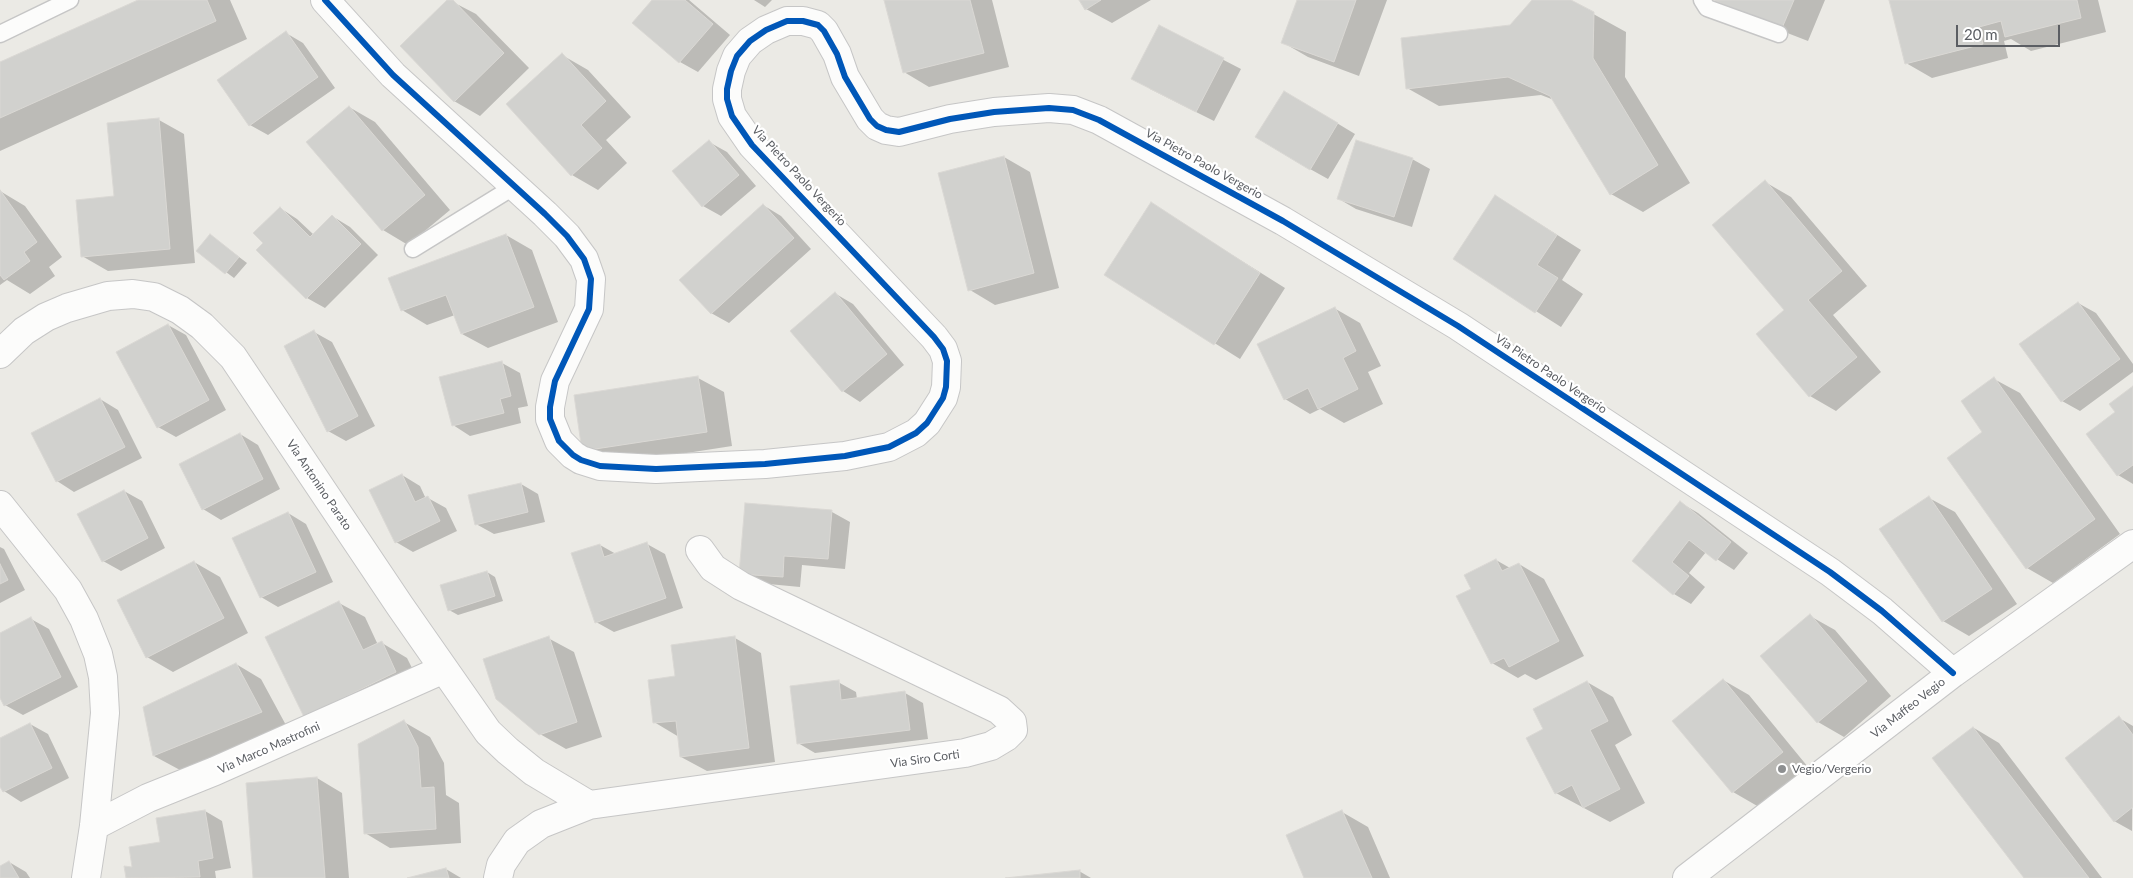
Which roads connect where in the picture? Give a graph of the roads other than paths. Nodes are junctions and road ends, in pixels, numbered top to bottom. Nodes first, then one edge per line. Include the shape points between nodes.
1 (70, 0) edge
2 (326, 0) edge
3 (1702, 0) edge
4 (0, 34) edge
5 (1779, 34) dead end
6 (515, 186) junction
7 (413, 249) dead end
8 (0, 354) edge
9 (0, 505) edge
10 (2133, 544) edge
11 (700, 550) dead end
12 (444, 669) junction
13 (1953, 673) junction
14 (589, 806) junction
15 (94, 826) junction
16 (86, 878) edge
17 (498, 878) edge
18 (1687, 878) edge

1 - 4 lane
2 - 6 street, Via Pietro Paolo Vergerio via 393,75
3 - 5 lane via 1707,8
6 - 7 lane
6 - 13 street, Via Pietro Paolo Vergerio via 566,236 590,272 589,308 555,381 550,407 553,431 573,455 600,466 636,470 765,464 845,456 889,447 916,433 927,423 943,398 948,361 934,337 752,145 737,124 727,99 737,56 750,41 787,21 818,25 830,39 865,112 877,126 886,130 899,132 950,119 1020,110 1073,110 1099,120 1283,221 1458,326 1830,572 1882,611
8 - 12 street, Via Antonino Parato via 24,331 46,317 108,296 133,294 154,297 189,316 233,357
9 - 15 street via 68,590 98,654 105,713
10 - 13 street, Via Maffeo Vegio
11 - 14 street, Via Siro Corti via 714,568 741,586 999,710 1012,722 1013,730 991,746 964,753
12 - 14 street, Via Antonino Parato via 497,741 548,782
12 - 15 street, Via Marco Mastrofini via 148,798
13 - 18 street, Via Maffeo Vegio
14 - 17 street, Via Siro Corti via 541,824 517,841 501,865
15 - 16 street

